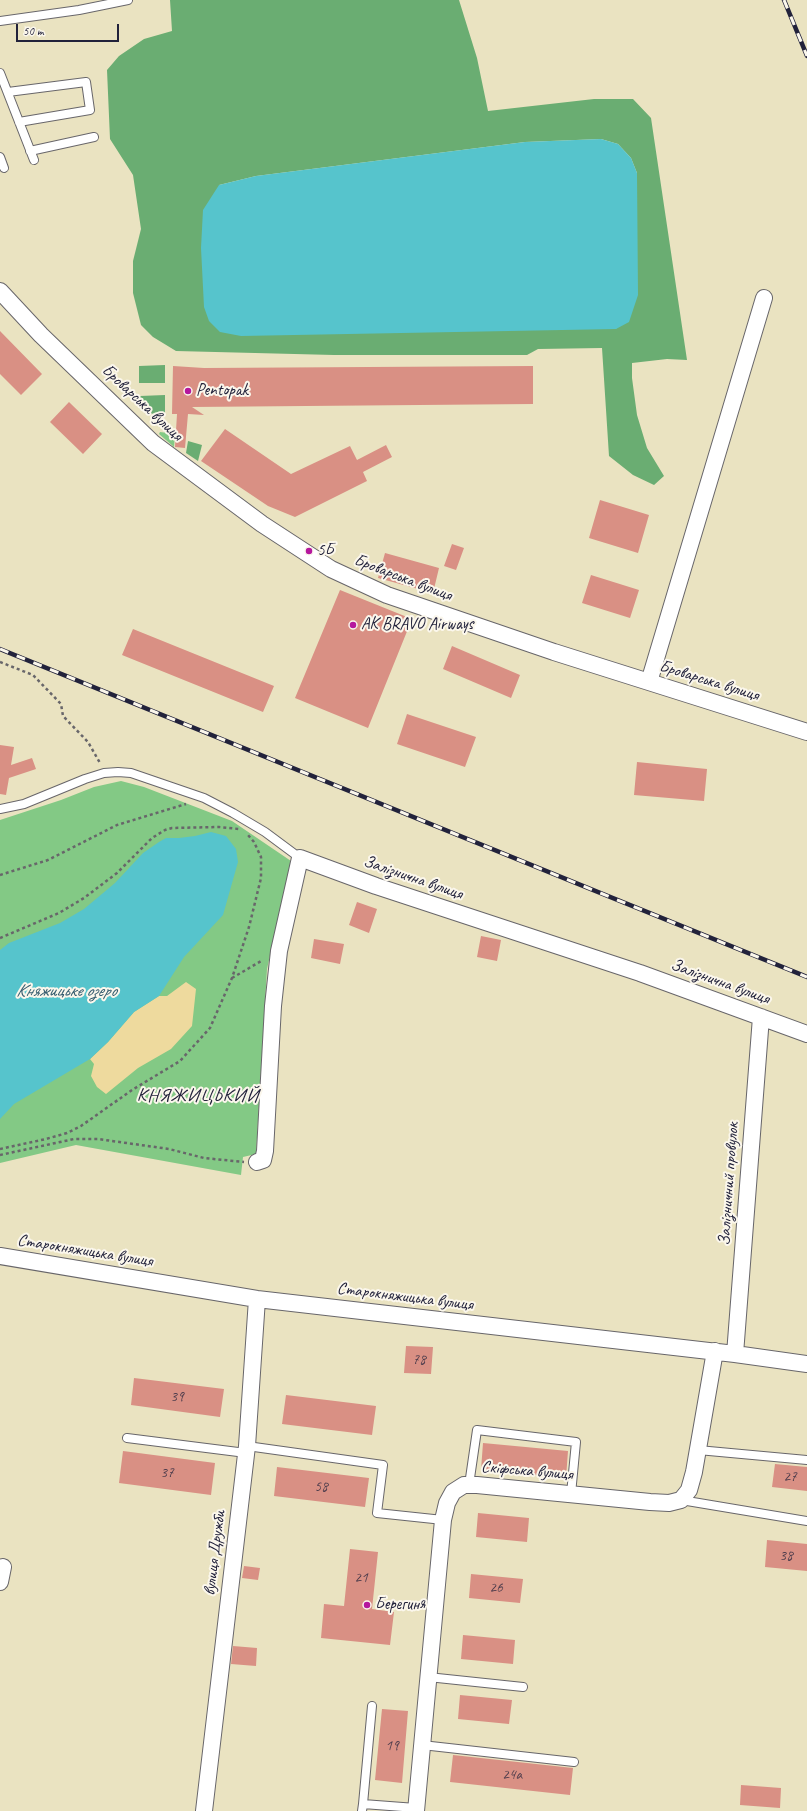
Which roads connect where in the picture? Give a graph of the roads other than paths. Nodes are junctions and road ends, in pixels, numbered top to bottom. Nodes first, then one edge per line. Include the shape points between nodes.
1 (128, 0) edge
2 (0, 21) edge
3 (0, 73) edge
4 (8, 92) junction
5 (19, 122) junction
6 (94, 137) dead end
7 (30, 151) junction
8 (0, 157) edge
9 (34, 160) dead end
10 (4, 168) dead end
11 (0, 291) edge
12 (764, 298) dead end
13 (649, 682) junction
14 (807, 732) edge
15 (0, 809) edge
16 (300, 858) junction
17 (761, 1017) junction
18 (807, 1034) edge
19 (257, 1162) road end
20 (0, 1256) edge
21 (257, 1299) junction
22 (715, 1351) junction
23 (735, 1354) junction
24 (807, 1364) edge
25 (127, 1438) dead end
26 (246, 1450) junction
27 (698, 1450) junction
28 (807, 1460) edge
29 (469, 1485) junction
30 (570, 1494) junction
31 (681, 1500) junction
32 (443, 1520) junction
33 (807, 1521) edge
34 (3, 1567) dead end
35 (0, 1582) edge
36 (428, 1678) junction
37 (524, 1687) dead end
38 (372, 1706) dead end
39 (422, 1746) junction
40 (574, 1762) dead end
41 (363, 1808) edge
42 (416, 1809) edge
43 (204, 1811) edge

1 - 2 lane
3 - 4 lane
4 - 5 lane
4 - 5 lane via 86,82 90,110
5 - 7 lane
6 - 7 lane
7 - 9 lane
8 - 10 lane
11 - 13 street, Броварська вулиця via 40,335 153,443 262,524 331,569 387,595
12 - 13 street
13 - 14 street, Броварська вулиця
15 - 16 lane via 24,804 104,773 131,773 204,798 255,824
16 - 17 street, Залізнична вулиця via 376,886 640,973
16 - 19 street via 279,951 273,1006 266,1151 263,1160
17 - 18 street, Залізнична вулиця
17 - 23 street, Залізничний провулок
20 - 21 street, Старокняжицька вулиця
21 - 22 street, Старокняжицька вулиця
21 - 26 street, вулиця Дружби
22 - 23 street, Старокняжицька вулиця
22 - 27 street
23 - 24 street, Старокняжицька вулиця
25 - 26 lane
26 - 32 lane via 383,1465 377,1513
26 - 43 street, вулиця Дружби
27 - 28 lane
27 - 31 street via 690,1490
29 - 30 street, Скіфська вулиця
29 - 30 lane via 477,1430 576,1442
29 - 32 street, Скіфська вулиця via 453,1492 446,1503
30 - 31 street, Скіфська вулиця via 669,1503
31 - 33 lane, Скіфська вулиця
32 - 36 street, Скіфська вулиця
34 - 35 street
36 - 37 lane
36 - 39 street, Скіфська вулиця
38 - 41 lane
39 - 40 lane
39 - 42 street, Скіфська вулиця
41 - 42 lane

